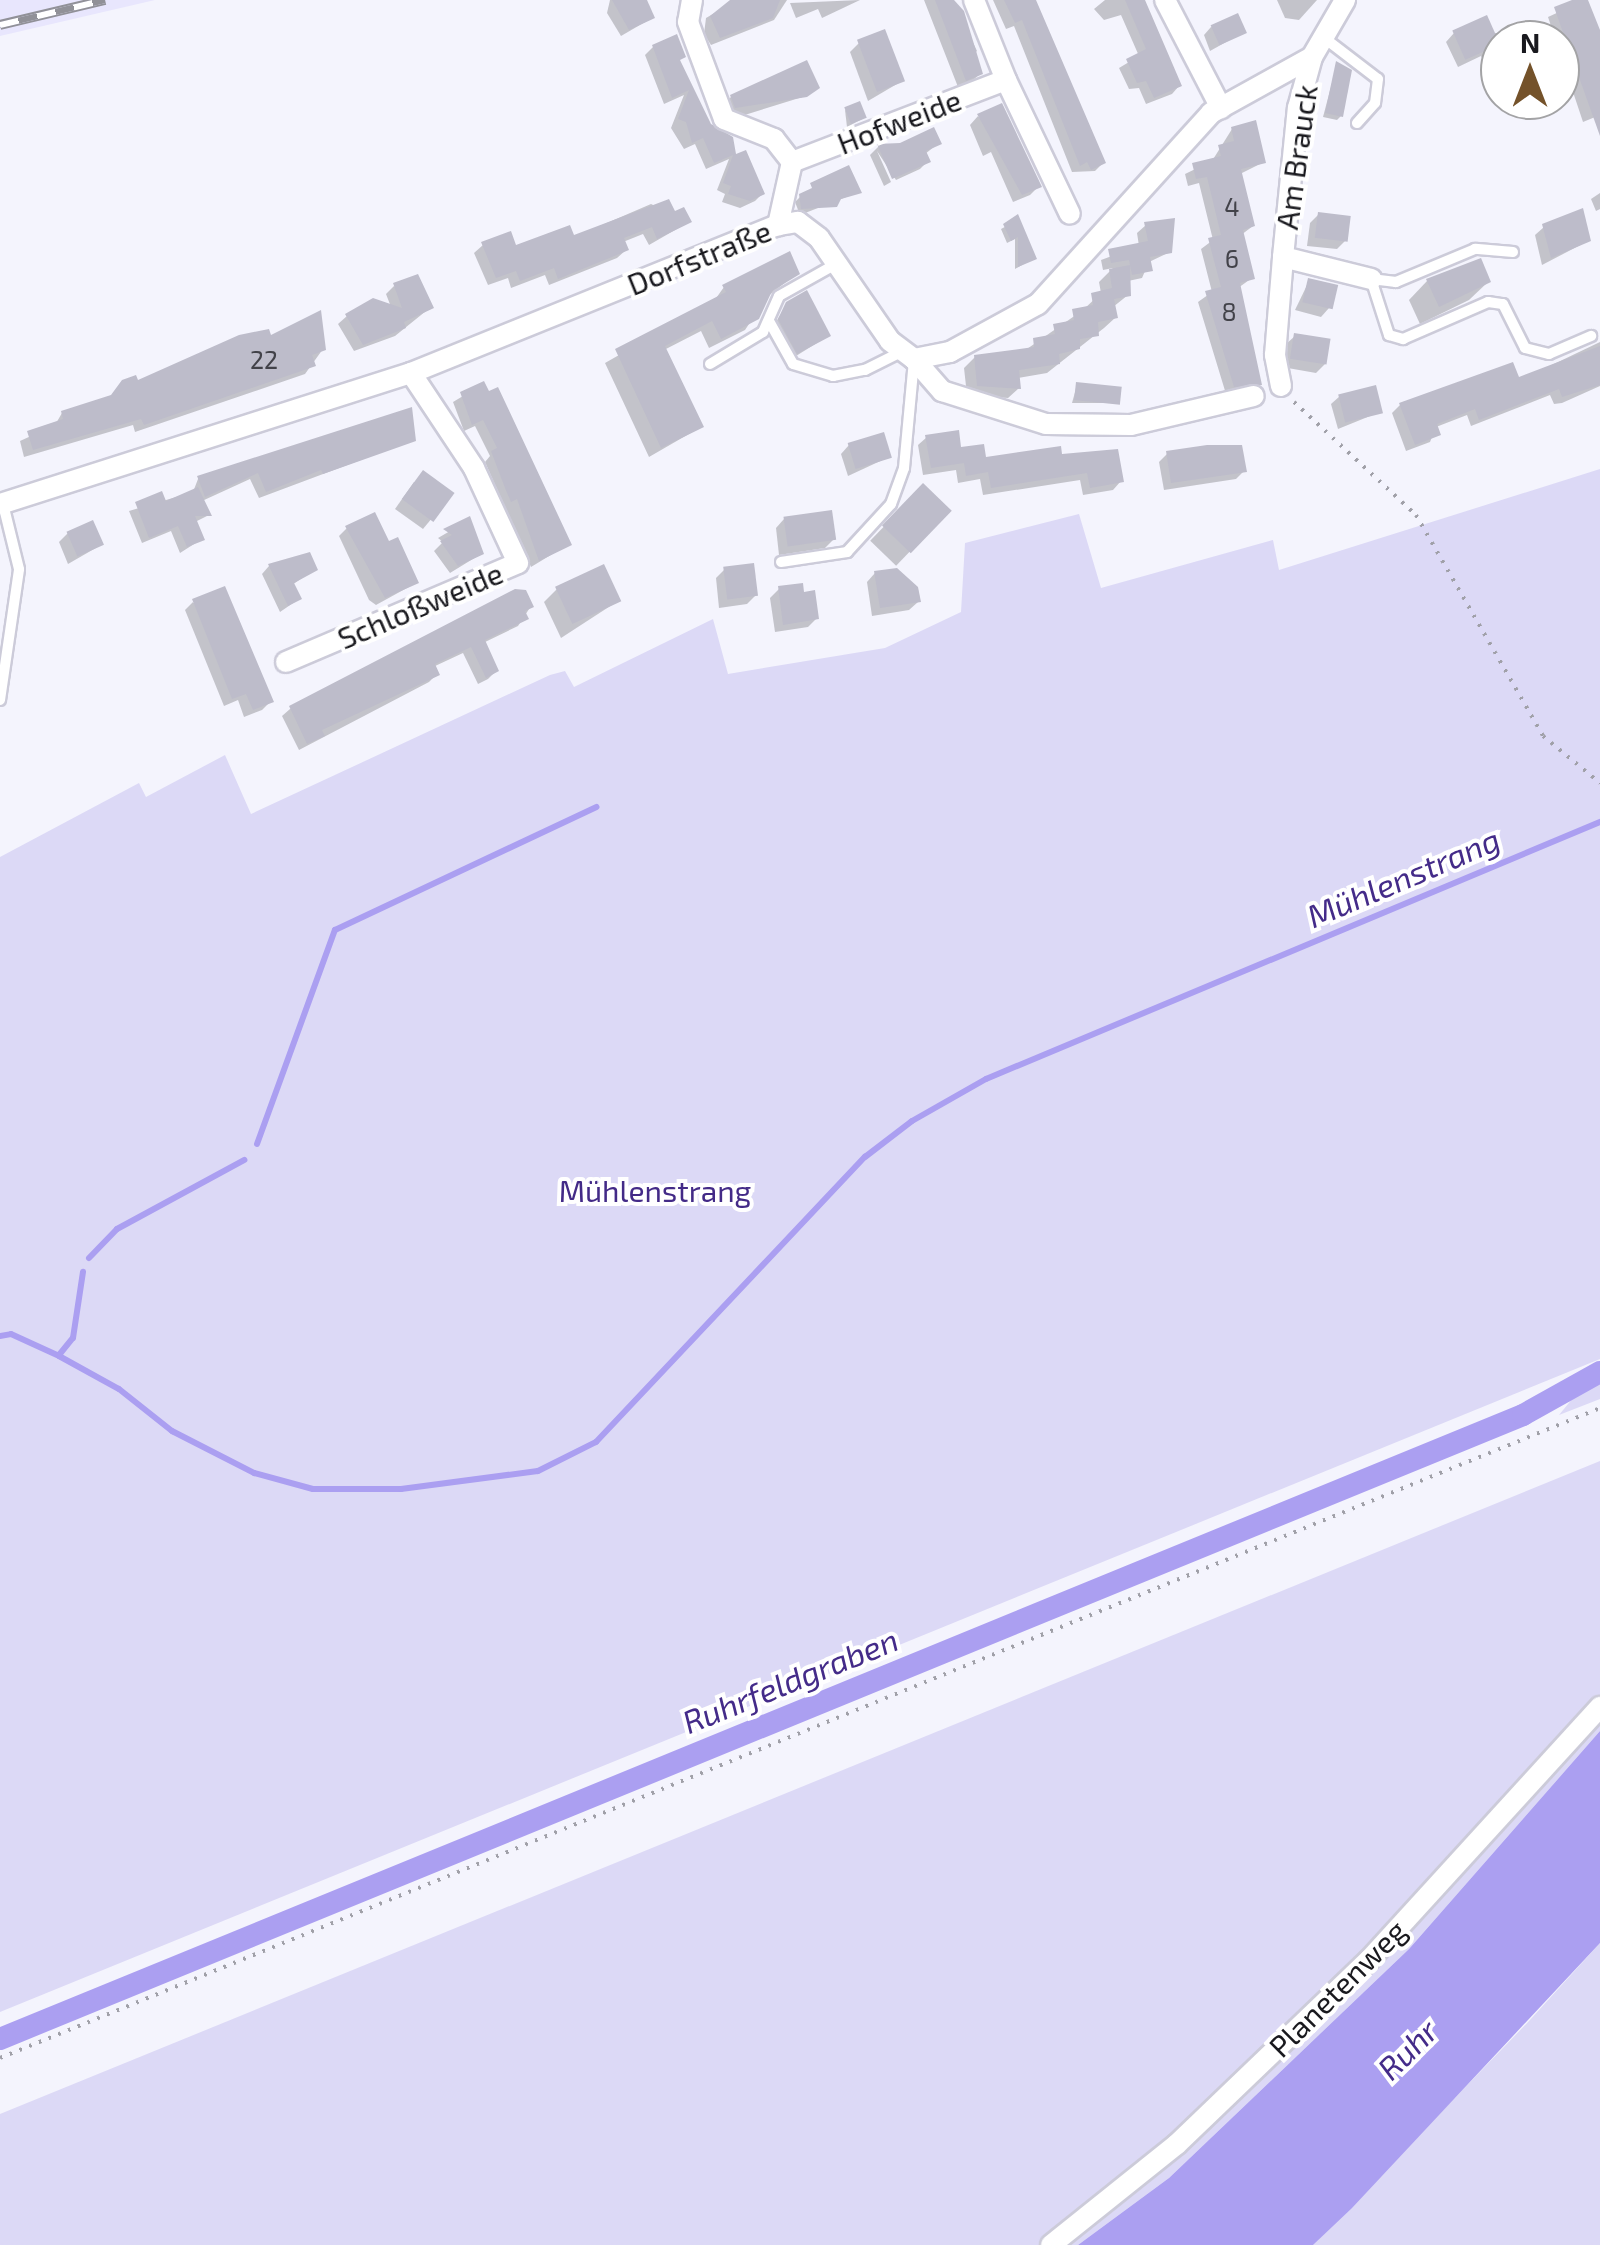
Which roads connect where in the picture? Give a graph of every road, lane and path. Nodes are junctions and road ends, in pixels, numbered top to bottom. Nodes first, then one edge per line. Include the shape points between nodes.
1 (692, 0) edge
2 (974, 0) edge
3 (1165, 0) edge
4 (1344, 0) edge
5 (1323, 38) junction
6 (1312, 57) junction
7 (1006, 80) junction
8 (1220, 108) junction
9 (1357, 123) dead end
10 (792, 162) junction
11 (1070, 214) dead end
12 (778, 225) junction
13 (1513, 252) dead end
14 (1283, 257) junction
15 (836, 264) junction
16 (1370, 278) junction
17 (769, 321) junction
18 (1591, 336) dead end
19 (909, 355) junction
20 (710, 364) dead end
21 (411, 372) junction
22 (1281, 386) joint
23 (1254, 396) dead end
24 (1, 503) edge
25 (782, 562) dead end
26 (4, 640) edge
27 (286, 662) dead end
28 (0, 700) edge
29 (1600, 783) edge
30 (1600, 1408) edge
31 (1600, 1707) edge
32 (0, 2058) edge
33 (1051, 2245) edge

1 - 10 street via 688,22 724,119 774,139
2 - 7 street
3 - 8 street
4 - 5 street
5 - 6 street
5 - 9 lane via 1378,79 1376,102
6 - 8 street
6 - 14 street, Am Brauck via 1298,108
7 - 10 street, Hofweide
7 - 11 street
8 - 19 street via 1038,304 950,352
10 - 12 street
12 - 15 street, Dorfstraße via 798,222
12 - 21 street, Dorfstraße
13 - 16 lane via 1475,249 1396,282
14 - 16 street, Am Brauck
14 - 22 street, Am Brauck via 1276,355
15 - 17 lane via 779,296
15 - 19 street, Dorfstraße
16 - 18 lane via 1389,335 1402,338 1488,302 1503,304 1525,348 1549,354
17 - 19 lane via 793,364 833,376
17 - 20 lane via 753,342
19 - 23 street via 942,391 1046,424 1131,425
19 - 25 lane via 904,468 892,504 847,552
21 - 24 street, Dorfstraße
21 - 27 street, Schloßweide via 474,468 518,563
22 - 29 path via 1416,514 1543,736
24 - 26 lane via 19,569
26 - 28 lane
30 - 32 path
31 - 33 street, Planetenweg via 1369,1960 1164,2155

